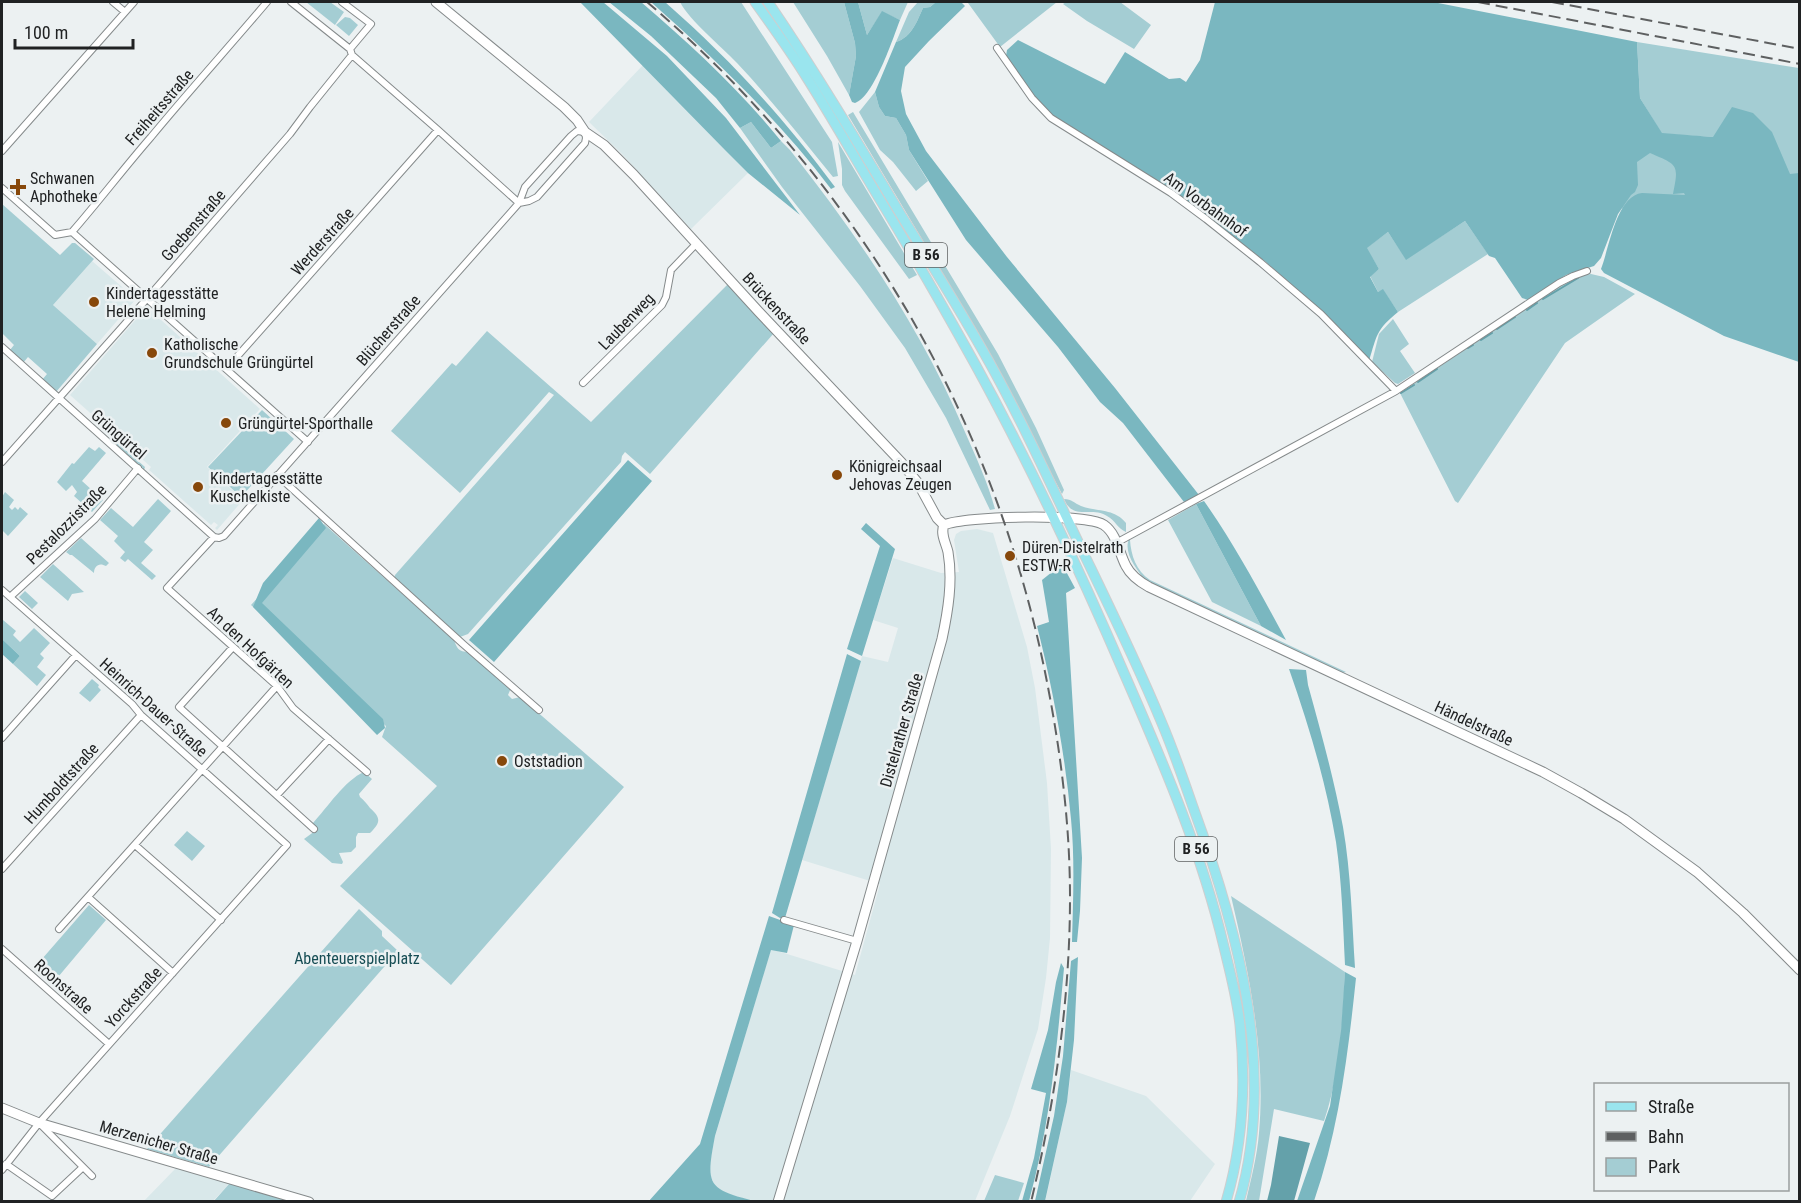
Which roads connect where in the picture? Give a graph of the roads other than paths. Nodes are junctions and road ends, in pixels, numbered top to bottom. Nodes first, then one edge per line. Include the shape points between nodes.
1 (113, 2) edge
2 (135, 2) edge
3 (267, 2) edge
4 (291, 2) edge
5 (342, 2) edge
6 (436, 2) edge
7 (755, 2) edge
8 (768, 2) edge
9 (125, 12) junction
10 (997, 48) dead end
11 (350, 52) junction
12 (438, 130) junction
13 (585, 132) junction
14 (2, 151) edge
15 (2, 188) edge
16 (519, 203) junction
17 (72, 232) junction
18 (697, 243) junction
19 (1587, 271) dead end
20 (147, 298) junction
21 (2, 347) edge
22 (226, 369) junction
23 (583, 383) dead end
24 (1396, 390) junction
25 (58, 399) junction
26 (308, 442) junction
27 (2, 462) edge
28 (138, 468) junction
29 (278, 475) junction
30 (1054, 518) junction
31 (1067, 519) junction
32 (944, 525) junction
33 (217, 538) junction
34 (1116, 543) junction
35 (2, 590) edge
36 (10, 597) junction
37 (233, 647) junction
38 (76, 655) junction
39 (278, 686) junction
40 (539, 710) dead end
41 (141, 715) junction
42 (2, 738) edge
43 (328, 739) junction
44 (223, 747) junction
45 (202, 769) junction
46 (367, 772) dead end
47 (277, 795) junction
48 (314, 829) dead end
49 (135, 844) junction
50 (287, 845) joint
51 (2, 869) edge
52 (88, 897) junction
53 (221, 920) junction
54 (784, 920) dead end
55 (59, 929) dead end
56 (857, 941) junction
57 (2, 949) edge
58 (1800, 970) edge
59 (173, 972) junction
60 (109, 1044) junction
61 (2, 1108) edge
62 (39, 1123) junction
63 (4, 1167) edge
64 (82, 1168) junction
65 (92, 1176) dead end
66 (309, 1202) edge
67 (778, 1202) edge
68 (1226, 1202) edge
69 (1239, 1202) edge

1 - 9 street
2 - 9 street
3 - 17 street, Freiheitsstraße
4 - 11 street
5 - 11 street, Goebenstraße via 370,24
6 - 13 street, Brückenstraße via 564,107
7 - 30 main road, B 56 via 807,77 929,282
8 - 31 main road, B 56 via 815,71 984,353
9 - 14 street
10 - 24 street, Am Vorbahnhof via 1051,118 1171,193 1215,226 1321,314
11 - 12 street
11 - 20 street, Goebenstraße via 290,134
12 - 16 street
12 - 22 street, Werderstraße
13 - 16 street, Blücherstraße via 571,136 525,187
13 - 16 street, Blücherstraße via 585,143 537,197
13 - 18 street, Brückenstraße via 604,145
15 - 17 street via 55,235
16 - 26 street, Blücherstraße
17 - 20 street
18 - 23 street, Laubenweg via 671,270 662,305
18 - 32 street, Brückenstraße via 901,462
19 - 24 street via 1559,283
20 - 22 street
20 - 25 street, Goebenstraße
21 - 25 street, Grüngürtel
22 - 26 street
24 - 34 street
25 - 27 street, Goebenstraße
25 - 28 street, Grüngürtel
26 - 29 street, Blücherstraße
28 - 33 street, Grüngürtel
28 - 36 street, Pestalozzistraße via 98,515
29 - 33 street, Blücherstraße via 224,536
29 - 40 street
30 - 31 street
30 - 32 street via 984,518
30 - 68 main road, B 56 via 1175,792 1217,917 1240,1022 1243,1066 1242,1123
31 - 34 street via 1092,520 1104,525
31 - 69 main road, B 56 via 1162,723 1229,914 1250,1024 1254,1094 1251,1138
32 - 56 street, Distelrather Straße via 950,572 947,616
33 - 37 street, An den Hofgärten via 167,588
34 - 58 street, Händelstraße via 1126,567 1149,587 1543,772 1616,814 1697,872
35 - 36 street, Heinrich-Dauer-Straße
36 - 38 street, Heinrich-Dauer-Straße
37 - 39 street, An den Hofgärten
37 - 44 street via 179,707
38 - 41 street, Heinrich-Dauer-Straße
38 - 42 street
39 - 43 street, An den Hofgärten via 294,708
39 - 44 street
41 - 45 street, Heinrich-Dauer-Straße
41 - 51 street, Humboldtstraße
43 - 46 street, An den Hofgärten
43 - 47 street
44 - 45 street
44 - 47 street
45 - 49 street
45 - 50 street, Heinrich-Dauer-Straße
47 - 48 street
49 - 52 street
49 - 53 street
50 - 53 street, Yorckstraße
52 - 55 street
52 - 59 street
53 - 59 street, Yorckstraße
54 - 56 street
56 - 67 street, Distelrather Straße
57 - 60 street, Roonstraße
59 - 60 street, Yorckstraße
60 - 62 street, Yorckstraße
61 - 62 street, Merzenicher Straße
62 - 63 street, Yorckstraße
62 - 64 street
62 - 66 street, Merzenicher Straße
63 - 64 street via 52,1196
64 - 65 street

